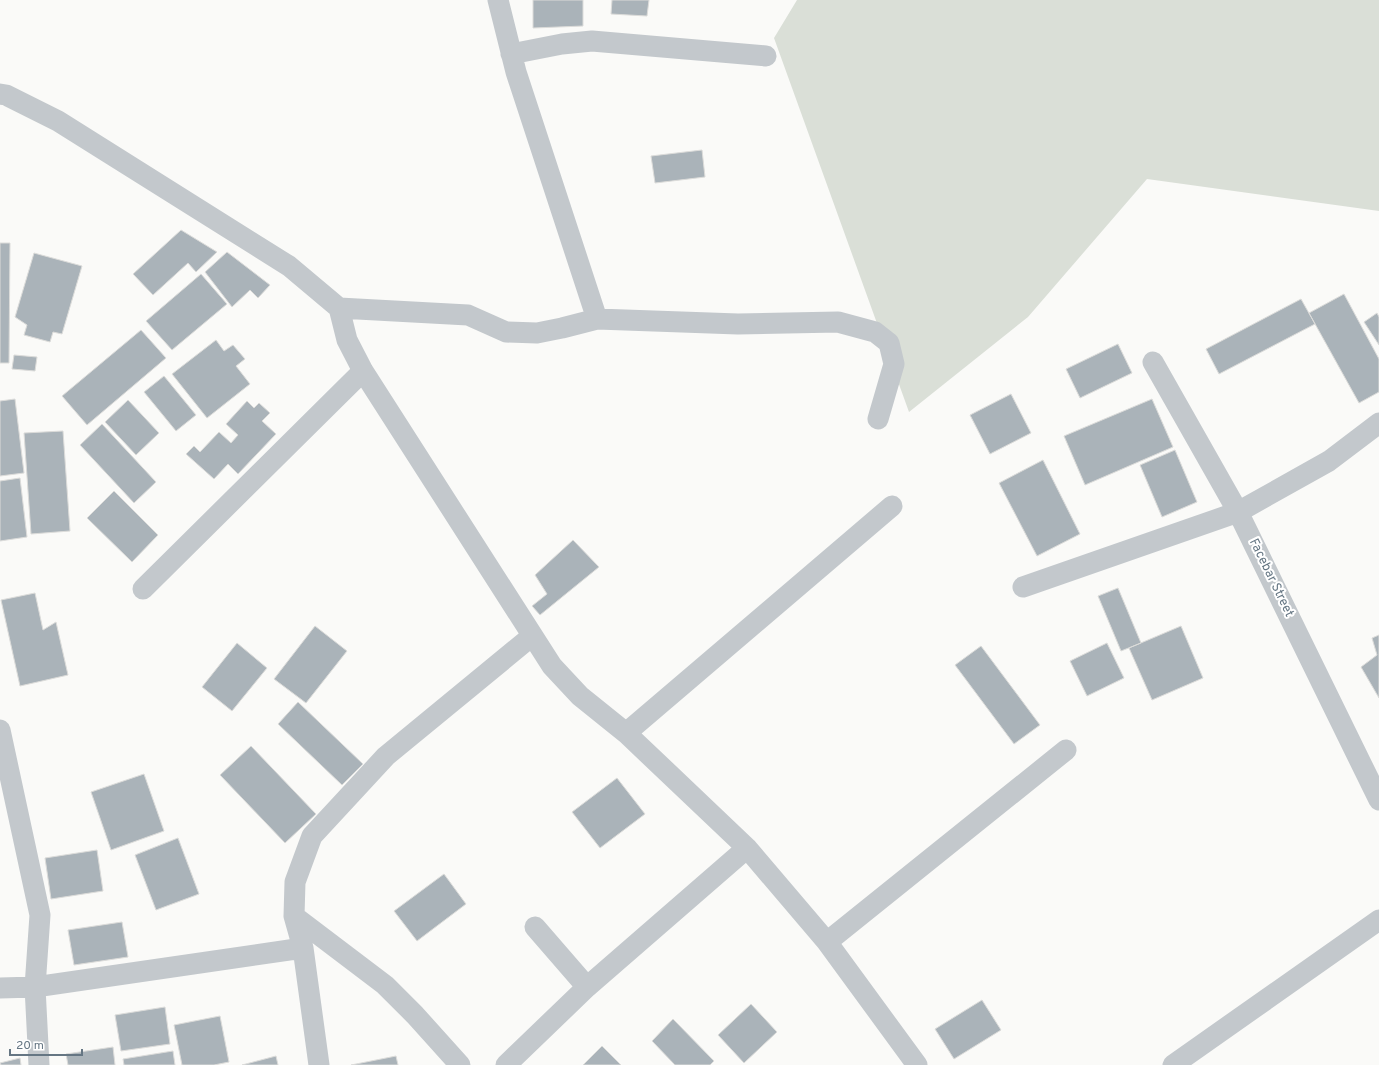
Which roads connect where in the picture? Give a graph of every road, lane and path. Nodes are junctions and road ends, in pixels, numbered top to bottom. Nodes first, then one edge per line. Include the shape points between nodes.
1 (498, 0) edge
2 (511, 54) junction
3 (766, 56) dead end
4 (0, 94) edge
5 (339, 308) junction
6 (597, 319) junction
7 (1153, 362) dead end
8 (363, 371) junction
9 (878, 419) dead end
10 (1379, 423) edge
11 (892, 506) dead end
12 (1238, 512) junction
13 (1023, 587) dead end
14 (143, 589) dead end
15 (532, 636) junction
16 (0, 730) edge
17 (626, 734) junction
18 (1066, 750) dead end
19 (1379, 800) edge
20 (747, 848) junction
21 (294, 916) junction
22 (1379, 920) edge
23 (535, 927) dead end
24 (827, 942) junction
25 (303, 948) junction
26 (587, 986) junction
27 (36, 987) junction
28 (0, 988) edge
29 (39, 1065) edge
30 (319, 1065) edge
31 (460, 1065) edge
32 (506, 1065) edge
33 (917, 1065) edge
34 (1173, 1065) edge

1 - 2 street
2 - 3 street via 592,41
2 - 6 street
4 - 5 street via 58,121 217,219 289,266
5 - 6 street via 468,315 506,332 536,333
5 - 8 street via 347,340
6 - 9 street via 738,324 838,322 875,332 889,343 894,364
7 - 12 street, Facebar Street
8 - 14 street
8 - 15 street
10 - 12 street via 1329,461
11 - 17 street
12 - 13 street
12 - 19 street, Facebar Street
15 - 17 street via 552,666 580,696
15 - 21 street via 386,756 312,836 294,882
16 - 27 street via 40,916
17 - 20 street
18 - 24 street
20 - 24 street
20 - 26 street
21 - 25 street
21 - 31 street via 385,985
22 - 34 street
23 - 26 street
24 - 33 street
25 - 27 street
25 - 30 street
26 - 32 street
27 - 28 street
27 - 29 street

